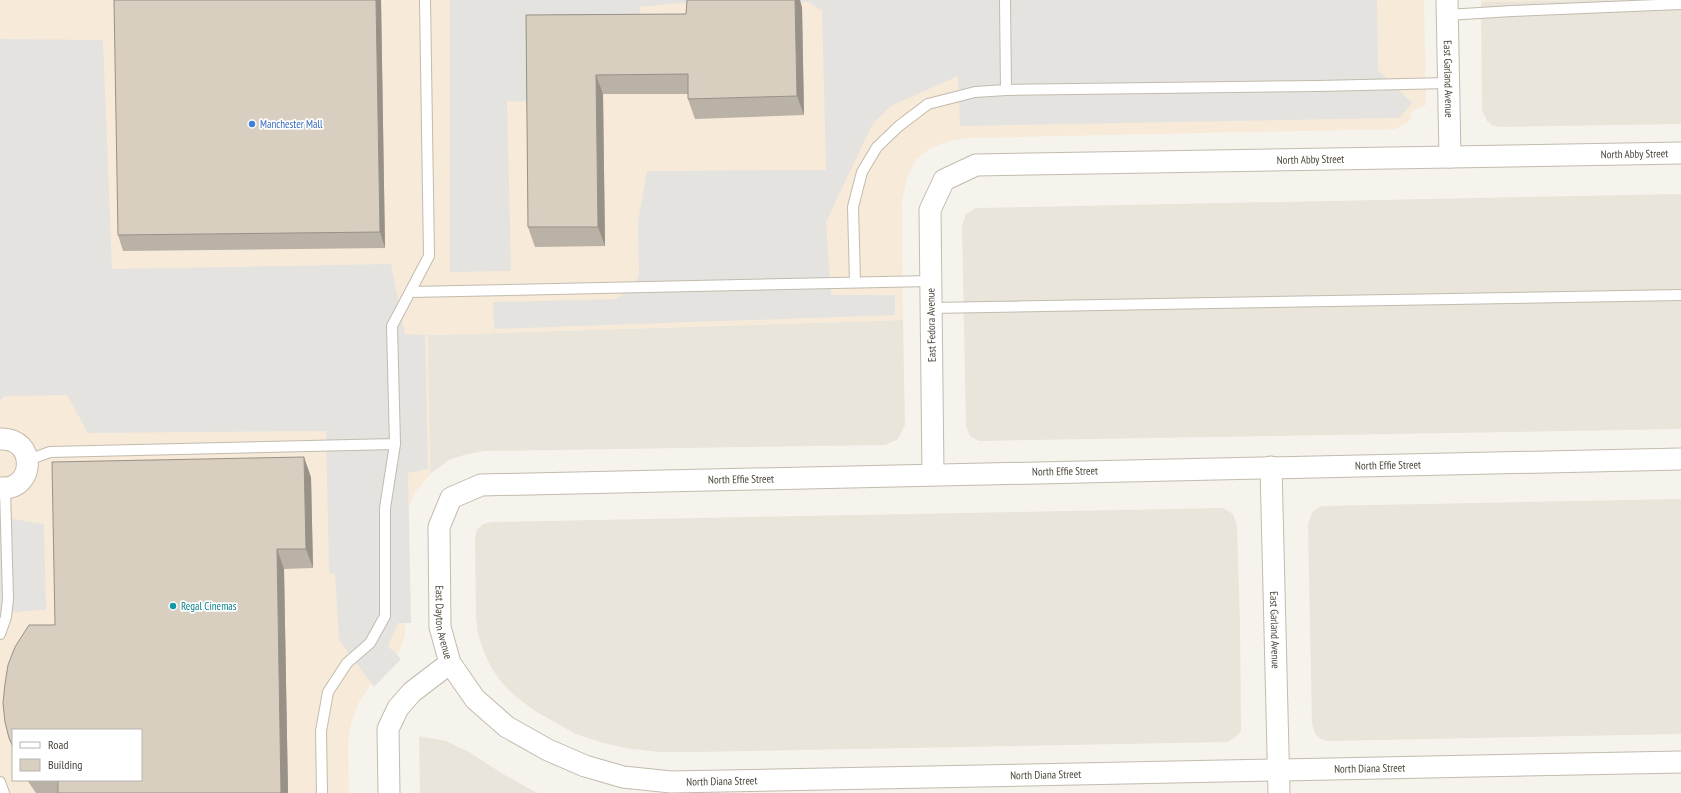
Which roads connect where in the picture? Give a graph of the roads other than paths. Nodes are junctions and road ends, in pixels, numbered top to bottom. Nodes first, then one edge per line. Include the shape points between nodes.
1 (425, 0) edge
2 (1005, 0) edge
3 (1681, 4) edge
4 (1447, 7) edge
5 (1448, 83) junction
6 (1006, 90) junction
7 (1681, 153) edge
8 (1450, 157) junction
9 (944, 180) joint
10 (931, 280) junction
11 (855, 282) junction
12 (410, 292) junction
13 (1681, 295) edge
14 (931, 308) junction
15 (0, 439) edge
16 (395, 444) junction
17 (1681, 459) edge
18 (28, 460) junction
19 (1272, 467) junction
20 (933, 474) junction
21 (2, 488) edge
22 (451, 498) joint
23 (0, 634) edge
24 (450, 663) junction
25 (1681, 762) edge
26 (1278, 771) junction
27 (0, 782) edge
28 (4, 793) edge
29 (322, 793) edge
30 (389, 793) edge
31 (1279, 793) edge

1 - 12 lane via 429,256
2 - 6 lane
3 - 4 lane via 1512,11
4 - 5 street, East Garland Avenue
5 - 6 lane
5 - 8 street, East Garland Avenue
6 - 11 lane via 975,92 928,104 899,126 878,147 862,172 853,207
7 - 8 street, North Abby Street
8 - 9 street, North Abby Street via 976,165
9 - 10 street, East Fedora Avenue via 930,210
10 - 11 lane
10 - 14 street, East Fedora Avenue
11 - 12 lane
12 - 16 lane via 392,326
13 - 14 lane
14 - 20 street, East Fedora Avenue
15 - 18 street via 14,441 26,452
16 - 18 lane via 50,452
16 - 29 lane via 385,508 385,616 370,643 347,663 328,692 321,731
17 - 19 street, North Effie Street
18 - 21 street via 26,472 20,482 13,487
19 - 20 street, North Effie Street
19 - 26 street, East Garland Avenue
20 - 22 street, North Effie Street via 481,485
21 - 23 lane via 8,599 6,617
22 - 24 street, East Dayton Avenue via 439,527 440,627
24 - 26 street, North Diana Street via 475,699 507,726 548,750 585,766 623,777 671,782
24 - 30 street, East Dayton Avenue via 412,692 398,708 388,729
25 - 26 street, North Diana Street
26 - 31 street, East Garland Avenue
27 - 28 lane

